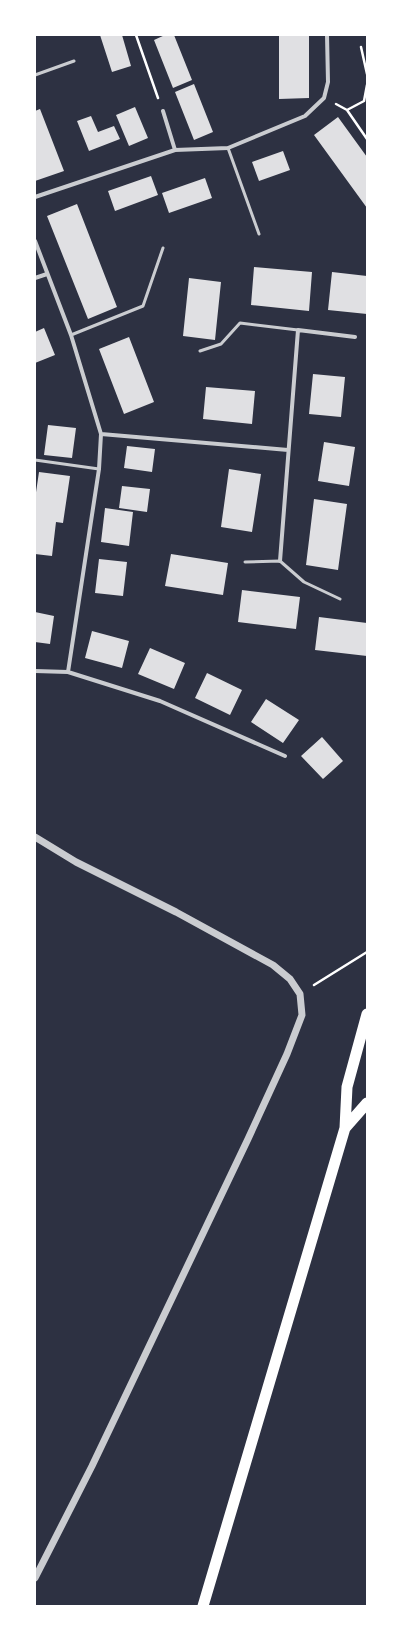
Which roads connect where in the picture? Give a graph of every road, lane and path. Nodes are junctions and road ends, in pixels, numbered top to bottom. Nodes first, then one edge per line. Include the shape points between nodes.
1 (136, 35) edge
2 (327, 35) edge
3 (361, 47) dead end
4 (74, 61) dead end
5 (367, 74) edge
6 (35, 75) edge
7 (367, 85) edge
8 (324, 98) junction
9 (347, 110) junction
10 (162, 111) joint
11 (367, 139) edge
12 (228, 148) junction
13 (175, 150) junction
14 (35, 197) edge
15 (259, 234) dead end
16 (35, 240) edge
17 (163, 248) dead end
18 (46, 274) junction
19 (35, 278) edge
20 (298, 330) junction
21 (71, 335) junction
22 (355, 336) dead end
23 (200, 351) dead end
24 (101, 434) junction
25 (288, 450) junction
26 (35, 460) edge
27 (99, 469) junction
28 (280, 561) junction
29 (245, 562) dead end
30 (340, 599) dead end
31 (35, 671) edge
32 (68, 672) junction
33 (285, 756) dead end
34 (35, 837) edge
35 (367, 952) edge
36 (300, 994) junction
37 (367, 1016) edge
38 (367, 1103) edge
39 (345, 1128) junction
40 (35, 1578) edge
41 (203, 1606) edge

1 - 10 path
2 - 8 street via 328,82
3 - 5 path
4 - 6 lane
7 - 9 path via 364,101
8 - 9 path
8 - 12 street via 305,116
9 - 11 path
10 - 13 street
12 - 13 street
12 - 15 lane
13 - 14 street
16 - 18 street
17 - 21 lane via 143,306
18 - 19 street
18 - 21 street
20 - 22 street
20 - 23 lane via 240,324 221,344
20 - 25 street
21 - 24 street
24 - 25 street
24 - 27 street
25 - 28 street
26 - 27 lane
27 - 32 street
28 - 29 lane
28 - 30 lane via 304,582
31 - 32 street
32 - 33 street via 160,701
34 - 36 street via 76,862 176,912 273,965 290,979
35 - 36 path
36 - 40 street via 302,1015 280,1068 92,1466
37 - 39 highway via 347,1087
38 - 39 highway
39 - 41 highway

